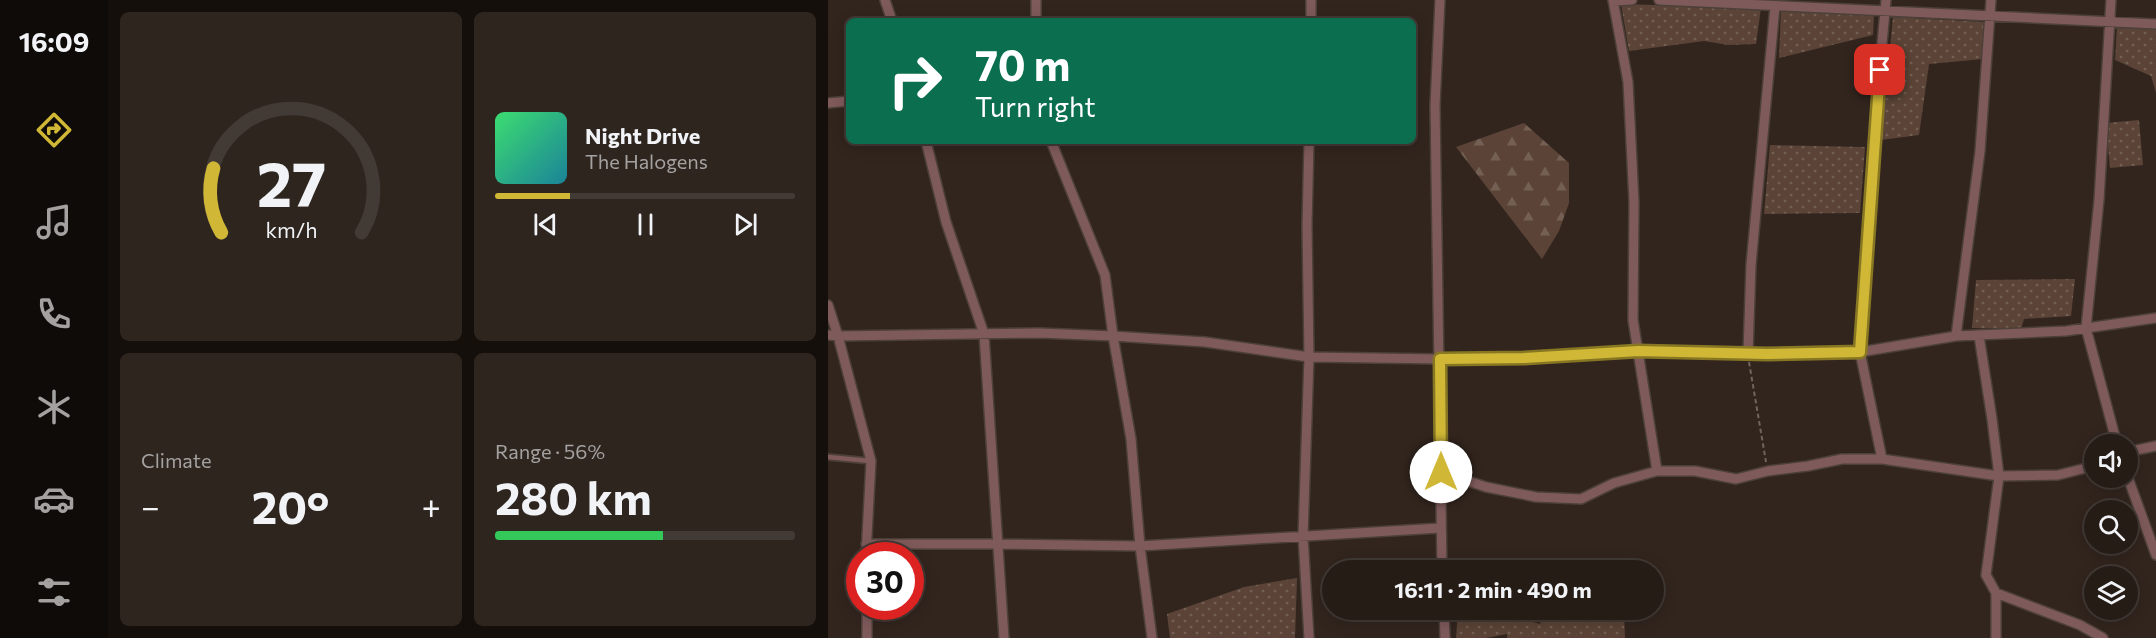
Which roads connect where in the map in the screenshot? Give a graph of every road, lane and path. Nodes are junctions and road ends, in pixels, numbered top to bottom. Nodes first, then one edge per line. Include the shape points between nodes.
1 (885, 0) edge
2 (1036, 0) edge
3 (1311, 0) edge
4 (1440, 0) edge
5 (1613, 0) edge
6 (1632, 0) edge
7 (1659, 0) edge
8 (1886, 0) edge
9 (1990, 0) edge
10 (2111, 0) edge
11 (1775, 6) junction
12 (1886, 11) junction
13 (1990, 15) junction
14 (891, 18) edge
15 (1036, 18) edge
16 (1311, 18) edge
17 (2110, 21) junction
18 (2156, 24) edge
19 (846, 101) edge
20 (828, 103) edge
21 (927, 144) edge
22 (1052, 144) edge
23 (1309, 144) edge
24 (828, 305) edge
25 (2156, 318) edge
26 (2086, 328) junction
27 (984, 334) junction
28 (833, 336) edge
29 (1113, 336) junction
30 (1956, 336) junction
31 (1979, 336) junction
32 (1638, 351) junction
33 (1860, 352) junction
34 (1748, 353) junction
35 (1309, 357) junction
36 (1440, 359) junction
37 (2114, 434) edge
38 (2156, 446) edge
39 (2138, 450) edge
40 (828, 457) edge
41 (1882, 459) junction
42 (871, 461) junction
43 (2084, 468) edge
44 (1658, 471) junction
45 (1768, 471) junction
46 (1441, 472) junction
47 (1999, 476) junction
48 (2132, 488) edge
49 (1440, 528) junction
50 (1303, 536) junction
51 (866, 542) edge
52 (997, 543) junction
53 (924, 544) edge
54 (1140, 546) junction
55 (2156, 555) edge
56 (1442, 560) edge
57 (1996, 593) junction
58 (867, 620) edge
59 (1444, 620) edge
60 (867, 638) edge
61 (1004, 638) edge
62 (1152, 638) edge
63 (1310, 638) edge
64 (1445, 638) edge
65 (1996, 638) edge
66 (2103, 638) edge

1 - 14 street
2 - 15 street
3 - 16 street
4 - 36 street via 1435,105
5 - 6 street
5 - 32 street via 1628,82 1634,202 1633,320
7 - 11 street
8 - 12 street
9 - 13 street
10 - 17 street
11 - 12 street
11 - 34 street via 1751,265
12 - 13 street
12 - 33 street
13 - 17 street
13 - 30 street via 1980,150
17 - 18 street
17 - 26 street
19 - 20 street
21 - 27 street via 946,222
22 - 29 street via 1106,275
23 - 35 street
24 - 28 street
25 - 26 street
26 - 31 street
26 - 37 street
27 - 28 street
27 - 29 street
27 - 52 street
28 - 42 street
29 - 35 street via 1205,342
29 - 54 street via 1131,439
30 - 31 street
30 - 33 street
31 - 47 street
32 - 34 street
32 - 36 street
32 - 44 street
33 - 34 street
33 - 41 street
34 - 45 path
35 - 36 street
35 - 50 street
36 - 46 street
38 - 39 street
40 - 42 lane
41 - 45 street via 1842,459
41 - 47 street
42 - 51 street
43 - 47 street via 2058,475
44 - 45 street via 1695,471 1736,479
44 - 46 street via 1614,483 1581,499 1536,497 1486,487
46 - 49 street
47 - 57 street via 1986,575
48 - 55 street
49 - 50 street
49 - 56 street
50 - 54 street
50 - 63 street
52 - 53 street
52 - 54 street
52 - 61 street
54 - 62 street
57 - 65 street
57 - 66 street via 2080,625
58 - 60 street
59 - 64 street

